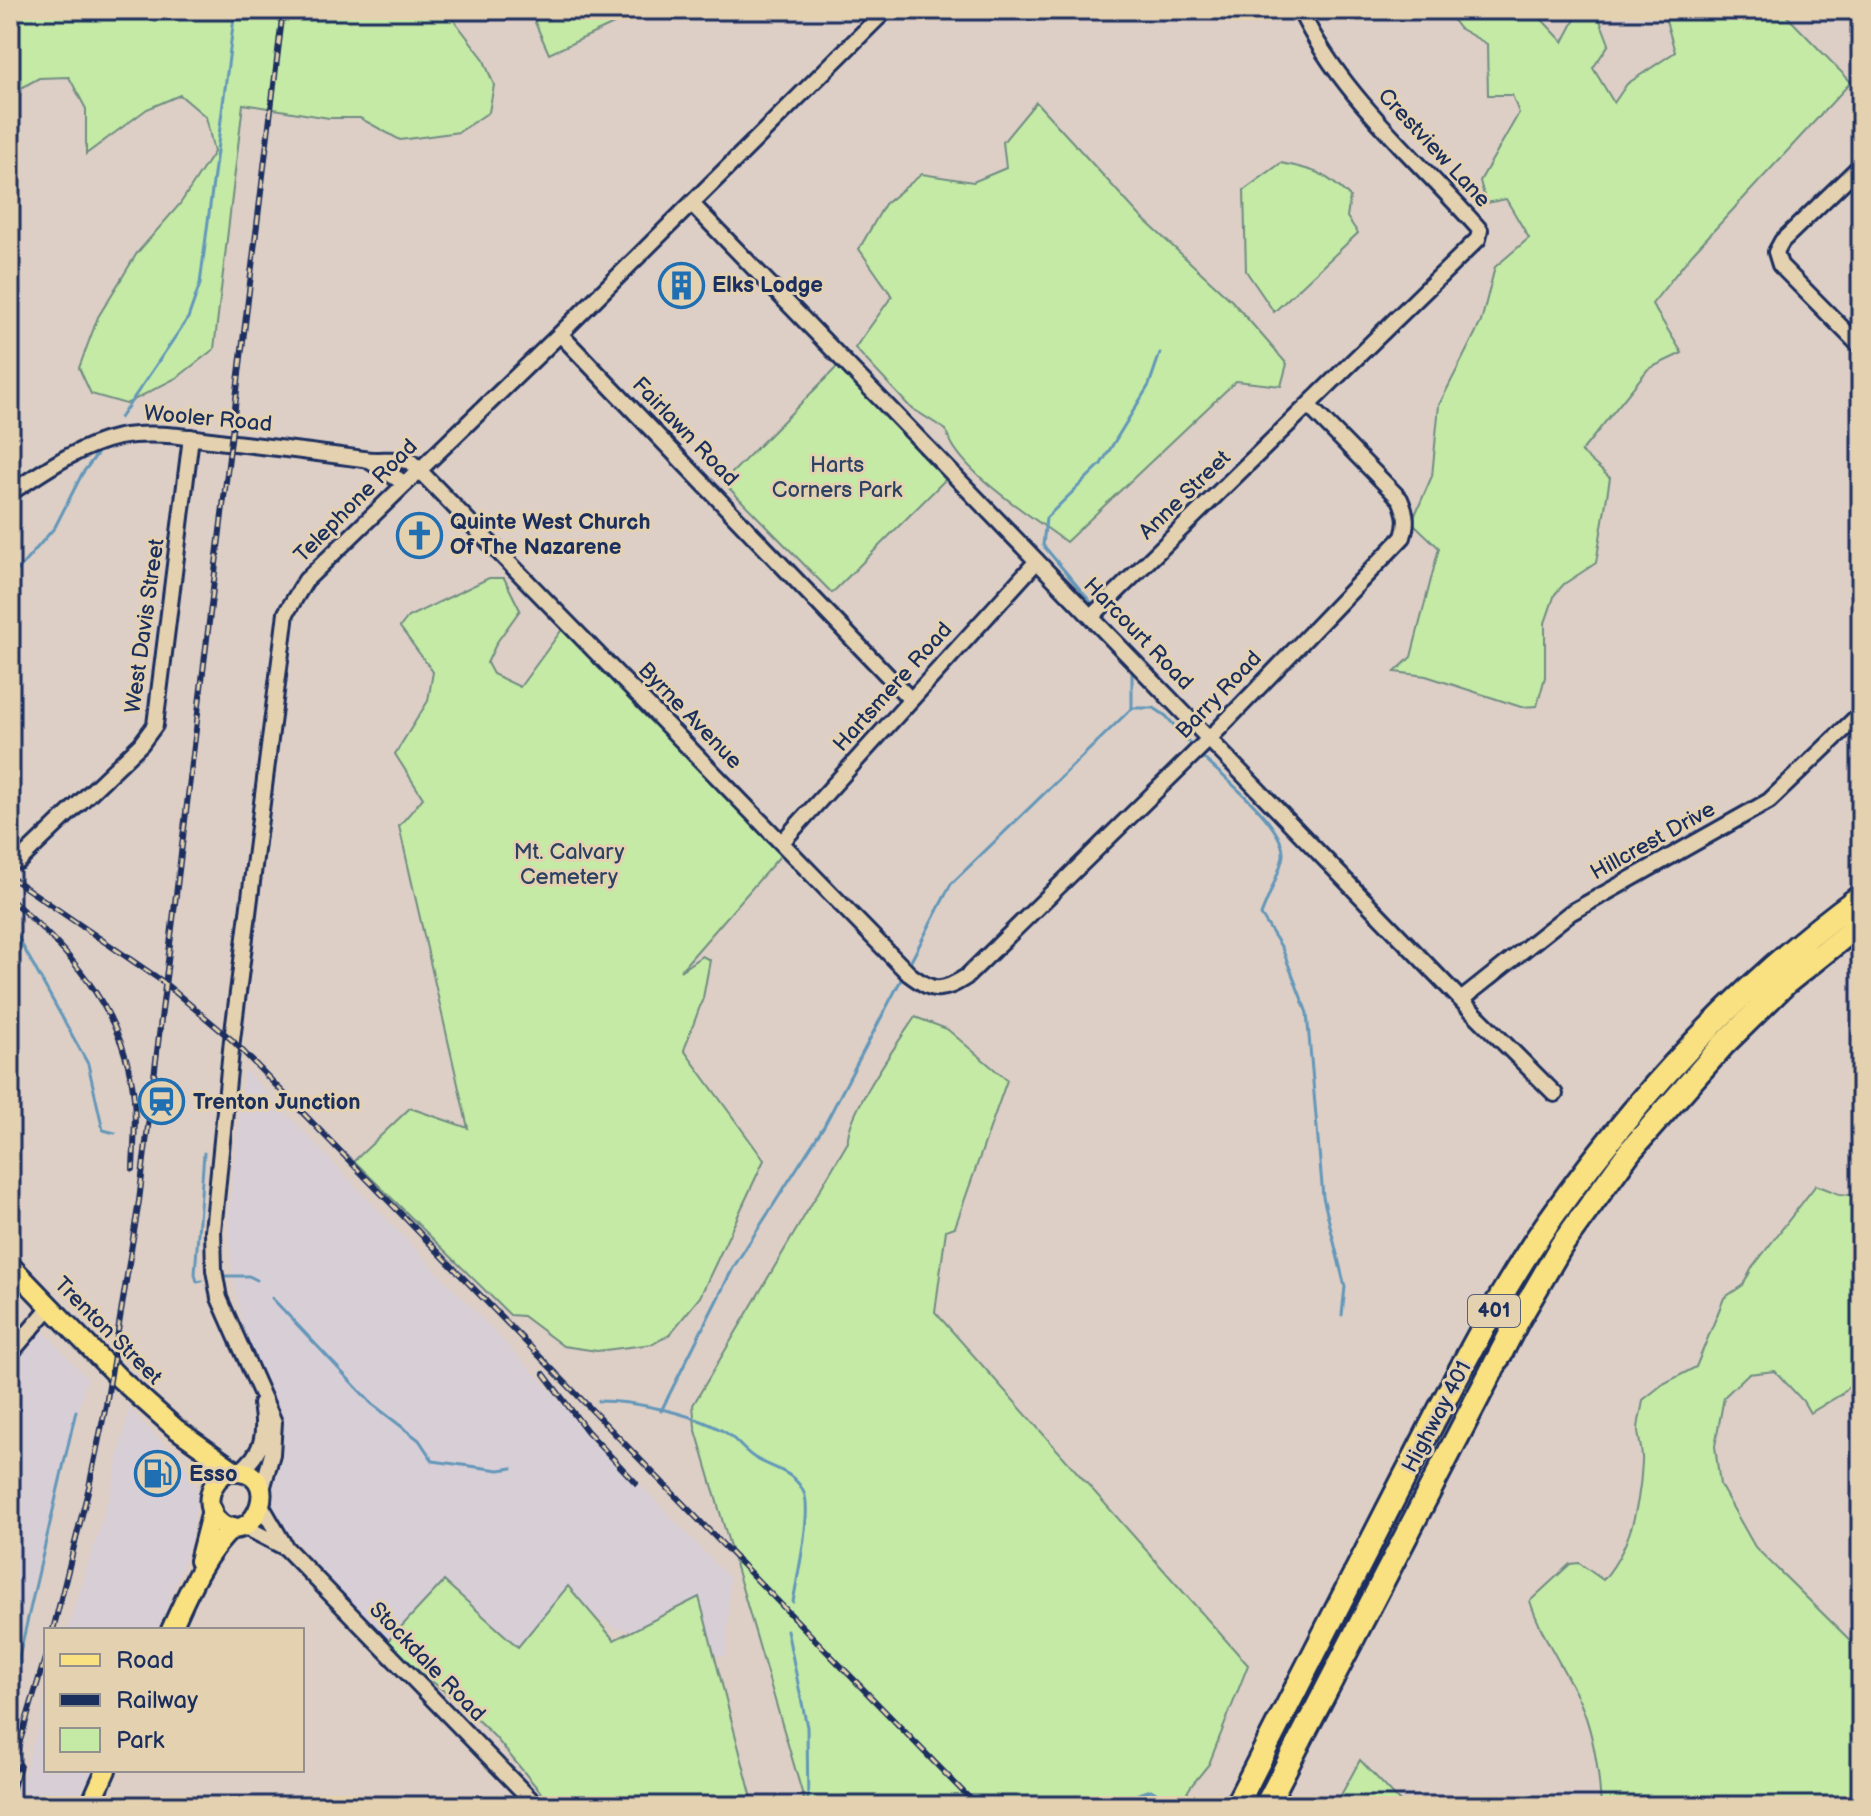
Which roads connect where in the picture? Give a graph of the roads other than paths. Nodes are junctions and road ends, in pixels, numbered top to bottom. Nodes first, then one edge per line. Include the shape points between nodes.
1 (886, 10) edge
2 (1300, 10) edge
3 (1861, 165) edge
4 (692, 204) junction
5 (560, 334) junction
6 (1861, 347) edge
7 (1309, 406) junction
8 (191, 437) junction
9 (368, 460) junction
10 (419, 468) junction
11 (404, 483) junction
12 (10, 493) edge
13 (1037, 561) junction
14 (1091, 617) junction
15 (911, 700) junction
16 (1861, 713) edge
17 (1209, 739) junction
18 (782, 842) junction
19 (19, 861) dead end
20 (1861, 896) edge
21 (1861, 923) edge
22 (935, 989) joint
23 (1461, 1000) junction
24 (1555, 1094) dead end
25 (10, 1265) edge
26 (50, 1307) junction
27 (10, 1354) edge
28 (258, 1384) junction
29 (175, 1428) junction
30 (237, 1470) junction
31 (212, 1485) junction
32 (261, 1499) junction
33 (212, 1510) junction
34 (238, 1527) junction
35 (286, 1548) junction
36 (189, 1590) junction
37 (172, 1628) edge
38 (105, 1772) edge
39 (90, 1806) edge
40 (537, 1806) edge
41 (1236, 1806) edge
42 (1266, 1806) edge

1 - 4 street, Telephone Road
2 - 7 street, Crestview Lane via 1314,40 1360,102 1480,230 1478,239
3 - 6 street via 1776,252 1780,265
4 - 5 street, Telephone Road
4 - 13 street, Harcourt Road
5 - 10 street, Telephone Road
5 - 15 street, Fairlawn Road
7 - 14 street, Anne Street
7 - 17 street, Barry Road via 1400,499 1407,526 1395,548
8 - 9 street, Wooler Road
8 - 12 street, Wooler Road via 144,434 106,441 72,454
8 - 19 street, West Davis Street via 155,725
9 - 10 street, Wooler Road via 403,459
9 - 11 street, Wooler Road
10 - 11 street, Telephone Road
10 - 18 street, Byrne Avenue
11 - 28 street, Telephone Road via 306,580 286,613 213,1231 219,1298
13 - 14 street, Harcourt Road
13 - 15 street, Hartsmere Road
14 - 17 street, Harcourt Road
15 - 18 street, Hartsmere Road
16 - 23 street, Hillcrest Drive via 1769,801 1570,913
17 - 22 street, Barry Road via 966,977 949,988
17 - 23 street, Harcourt Road
18 - 22 street, Byrne Avenue via 909,974
20 - 41 highway, Highway 401 / 401 via 1717,1018 1597,1155 1547,1223 1434,1420
21 - 42 highway, Highway 401 / 401 via 1786,983 1723,1045 1630,1151 1561,1246
23 - 24 street, Harcourt Road
25 - 26 main road, Trenton Street
26 - 27 street
26 - 29 main road, Trenton Street
28 - 30 street, Telephone Road via 263,1442 258,1454
28 - 32 street, Telephone Road via 276,1431
29 - 30 main road, Trenton Street
29 - 31 main road, Trenton Street
30 - 31 main road
30 - 32 main road via 252,1476
31 - 33 main road
32 - 34 main road via 254,1518
32 - 35 street, Stockdale Road
33 - 34 main road via 221,1523
33 - 36 main road
34 - 35 street, Stockdale Road
34 - 36 main road via 215,1548
35 - 40 street, Stockdale Road
36 - 37 main road
38 - 39 main road

